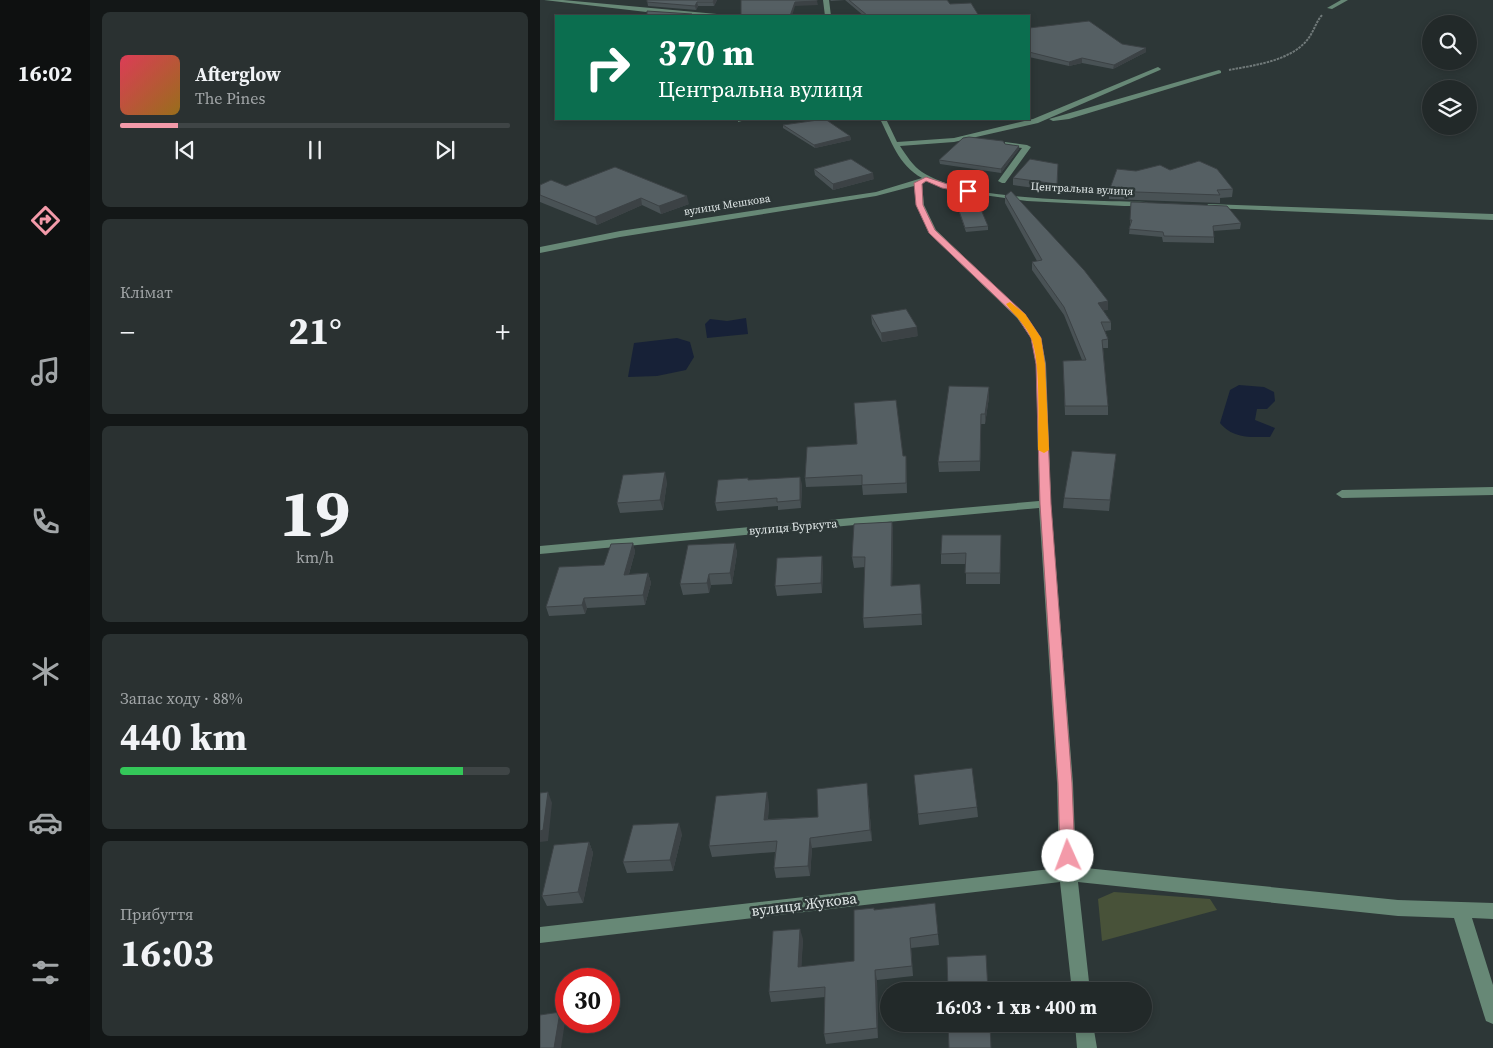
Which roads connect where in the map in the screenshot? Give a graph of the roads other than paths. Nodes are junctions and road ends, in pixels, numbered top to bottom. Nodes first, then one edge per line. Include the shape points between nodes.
1 (547, 0) edge
2 (627, 0) edge
3 (826, 0) edge
4 (1345, 0) edge
5 (622, 7) junction
6 (1330, 8) road end
7 (715, 15) edge
8 (828, 15) edge
9 (1158, 69) dead end
10 (1219, 72) road end
11 (883, 120) edge
12 (1035, 121) junction
13 (894, 144) junction
14 (1008, 144) edge
15 (922, 181) junction
16 (1002, 181) dead end
17 (1150, 204) edge
18 (1199, 206) edge
19 (1493, 217) edge
20 (540, 250) edge
21 (1493, 491) edge
22 (1342, 494) dead end
23 (1045, 504) junction
24 (540, 550) edge
25 (1068, 874) junction
26 (1461, 911) junction
27 (1493, 911) edge
28 (540, 935) edge
29 (1080, 982) edge
30 (1493, 1015) edge
31 (1085, 1032) edge
32 (1087, 1048) edge

1 - 5 street
2 - 5 street
3 - 8 street
4 - 6 street
5 - 7 street
9 - 12 street
10 - 12 street via 1066,117
11 - 13 street, Центральна вулиця
12 - 13 street via 954,140
13 - 15 street, Центральна вулиця
14 - 16 street via 1028,147
15 - 17 street, Центральна вулиця via 1001,195
15 - 20 street, вулиця Мешкова via 876,194 620,234
15 - 23 street via 920,205 932,231 1021,316 1036,338 1041,364
18 - 19 street
21 - 22 street
23 - 24 street, вулиця Буркута
23 - 25 street via 1065,783
25 - 26 street, вулиця Жукова via 1398,908
25 - 28 street, вулиця Жукова
25 - 29 street
26 - 27 street, вулиця Жукова
26 - 30 street
31 - 32 street

